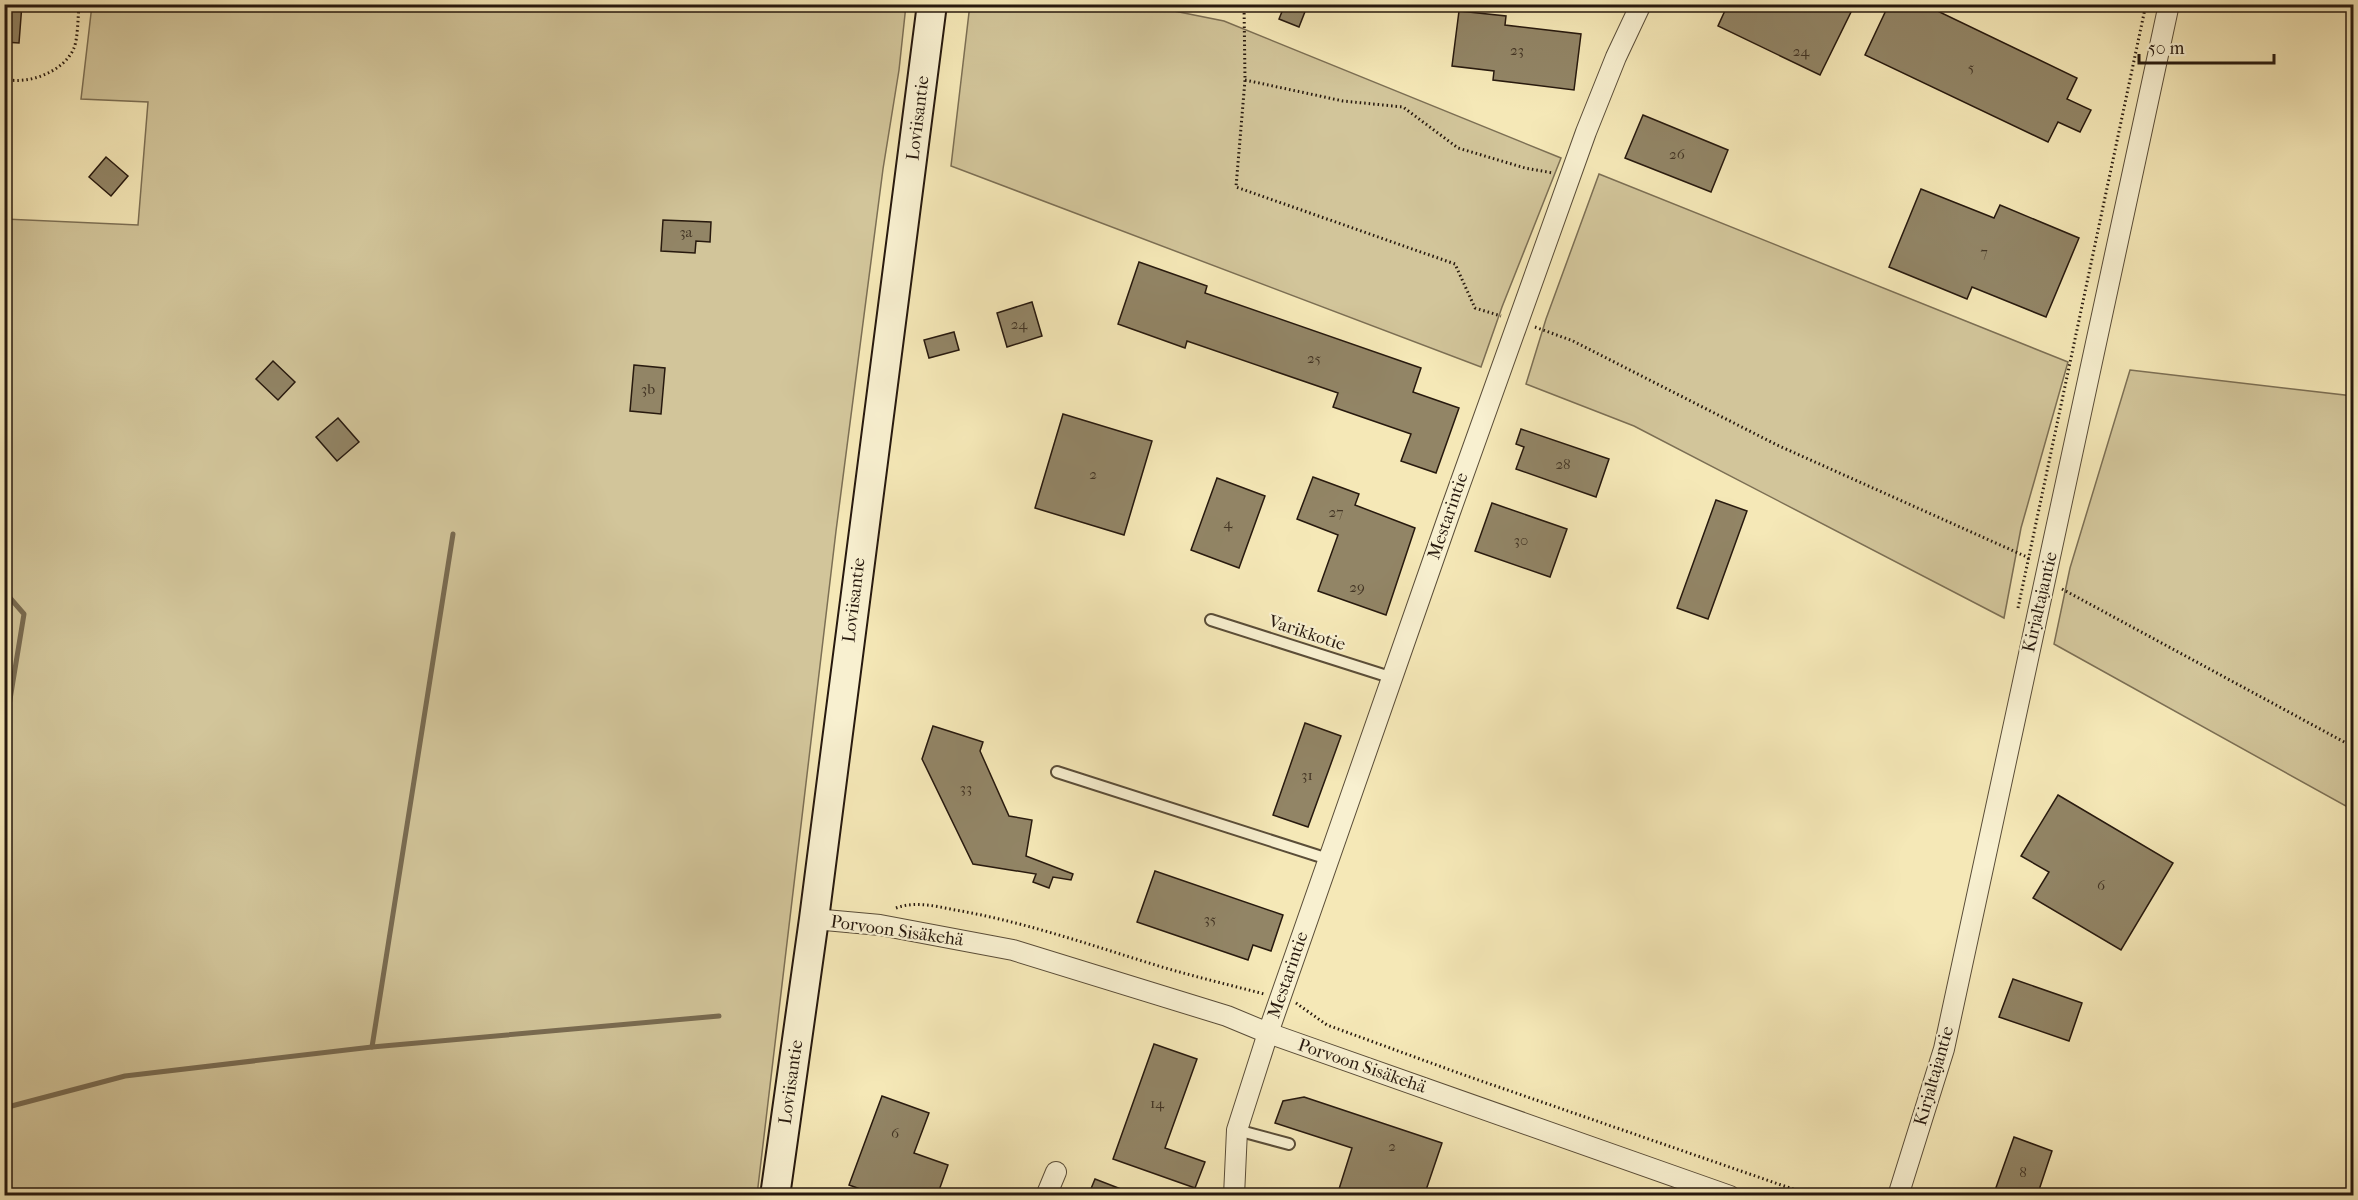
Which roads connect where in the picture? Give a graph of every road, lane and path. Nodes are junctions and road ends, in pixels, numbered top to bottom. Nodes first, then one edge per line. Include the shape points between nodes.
1 (79, 4) edge
2 (932, 4) edge
3 (1244, 4) edge
4 (1641, 4) edge
5 (2169, 4) edge
6 (4, 79) edge
7 (1245, 80) junction
8 (1571, 176) junction
9 (1518, 321) junction
10 (2046, 580) junction
11 (1211, 620) dead end
12 (1393, 678) junction
13 (2354, 744) edge
14 (1056, 772) dead end
15 (1329, 859) junction
16 (814, 919) junction
17 (880, 925) junction
18 (1281, 998) junction
19 (1268, 1033) junction
20 (1237, 1130) junction
21 (1289, 1144) dead end
22 (1056, 1172) dead end
23 (775, 1196) edge
24 (1046, 1196) edge
25 (1234, 1196) edge
26 (1730, 1196) edge
27 (1814, 1196) edge
28 (1898, 1196) edge

1 - 6 path via 74,48 58,68 40,77
2 - 16 main road, Loviisantie
3 - 7 path
4 - 8 street, Mestarintie via 1603,89
5 - 10 street, Kirjaltajantie
7 - 8 path via 1343,101 1403,107 1458,148 1525,168
7 - 9 path via 1236,187 1455,264 1474,308
8 - 9 street, Mestarintie
9 - 10 path via 1573,341 1777,446 2027,556
9 - 12 street, Mestarintie
10 - 13 path via 2336,738
10 - 28 street, Kirjaltajantie via 1944,1049
11 - 12 lane, Varikkotie
12 - 15 street, Mestarintie
14 - 15 lane
15 - 18 street, Mestarintie
16 - 17 street, Porvoon Sisäkehä
16 - 23 main road, Loviisantie
17 - 18 path via 894,909 906,904 987,915
17 - 19 street, Porvoon Sisäkehä via 1013,950 1227,1016
18 - 19 street, Mestarintie
18 - 27 path via 1299,1004 1327,1025
19 - 20 street, Mestarintie
19 - 26 street, Porvoon Sisäkehä
20 - 21 lane
20 - 25 street, Mestarintie
22 - 24 street

